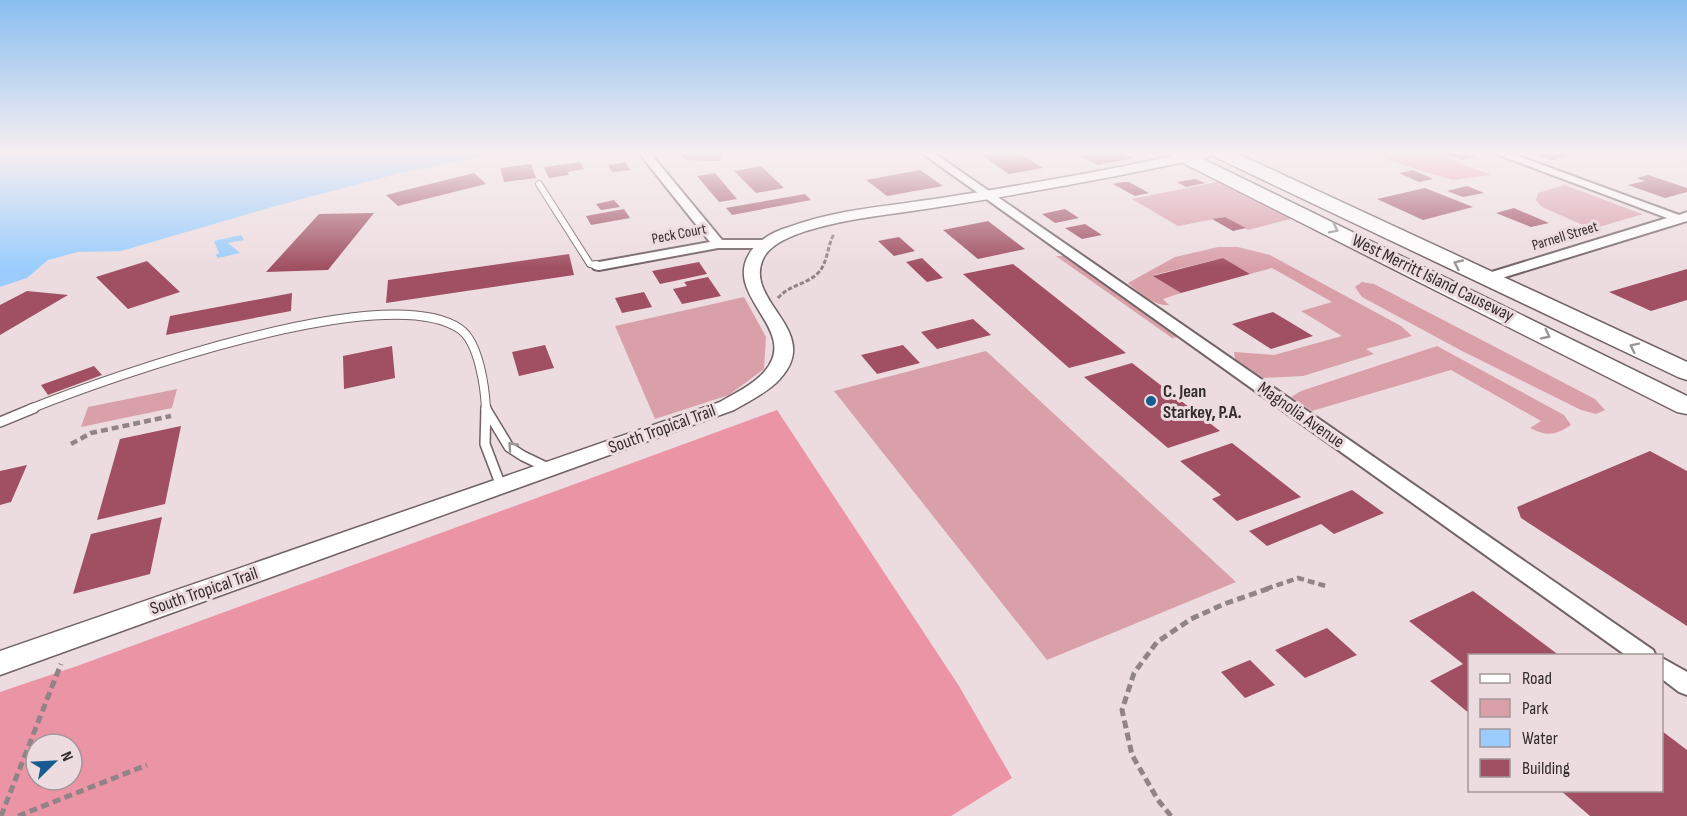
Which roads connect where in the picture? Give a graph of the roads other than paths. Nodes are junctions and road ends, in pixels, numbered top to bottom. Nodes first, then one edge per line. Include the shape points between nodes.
1 (543, 191) edge
2 (676, 191) edge
3 (981, 191) edge
4 (1007, 191) edge
5 (1254, 191) edge
6 (1302, 191) edge
7 (1606, 191) edge
8 (987, 195) junction
9 (1684, 219) edge
10 (718, 244) junction
11 (767, 244) junction
12 (599, 266) joint
13 (1487, 278) junction
14 (1687, 372) edge
15 (1687, 406) edge
16 (486, 409) junction
17 (0, 422) edge
18 (550, 469) junction
19 (501, 486) junction
20 (1642, 654) edge
21 (0, 663) edge
22 (1663, 668) edge
23 (1687, 685) edge

1 - 12 lane via 590,264
2 - 10 street
3 - 8 street, Magnolia Avenue
4 - 8 street
5 -> 15 main road, West Merritt Island Causeway
13 -> 6 main road, West Merritt Island Causeway
7 - 9 street
8 - 11 street via 834,220 802,228
8 - 20 street, Magnolia Avenue
9 - 13 street, Parnell Street
10 - 11 street, Peck Court
10 - 12 street, Peck Court
11 - 18 street, South Tropical Trail via 756,255 750,270 753,287 780,328 785,352 776,372 727,406
14 -> 13 main road, West Merritt Island Causeway
16 - 17 lane via 478,362 462,330 450,321 419,315 348,319 236,340 133,372
18 -> 16 lane via 509,446
16 - 19 lane via 485,444
18 - 19 street, South Tropical Trail
19 - 21 street, South Tropical Trail
22 - 23 street

